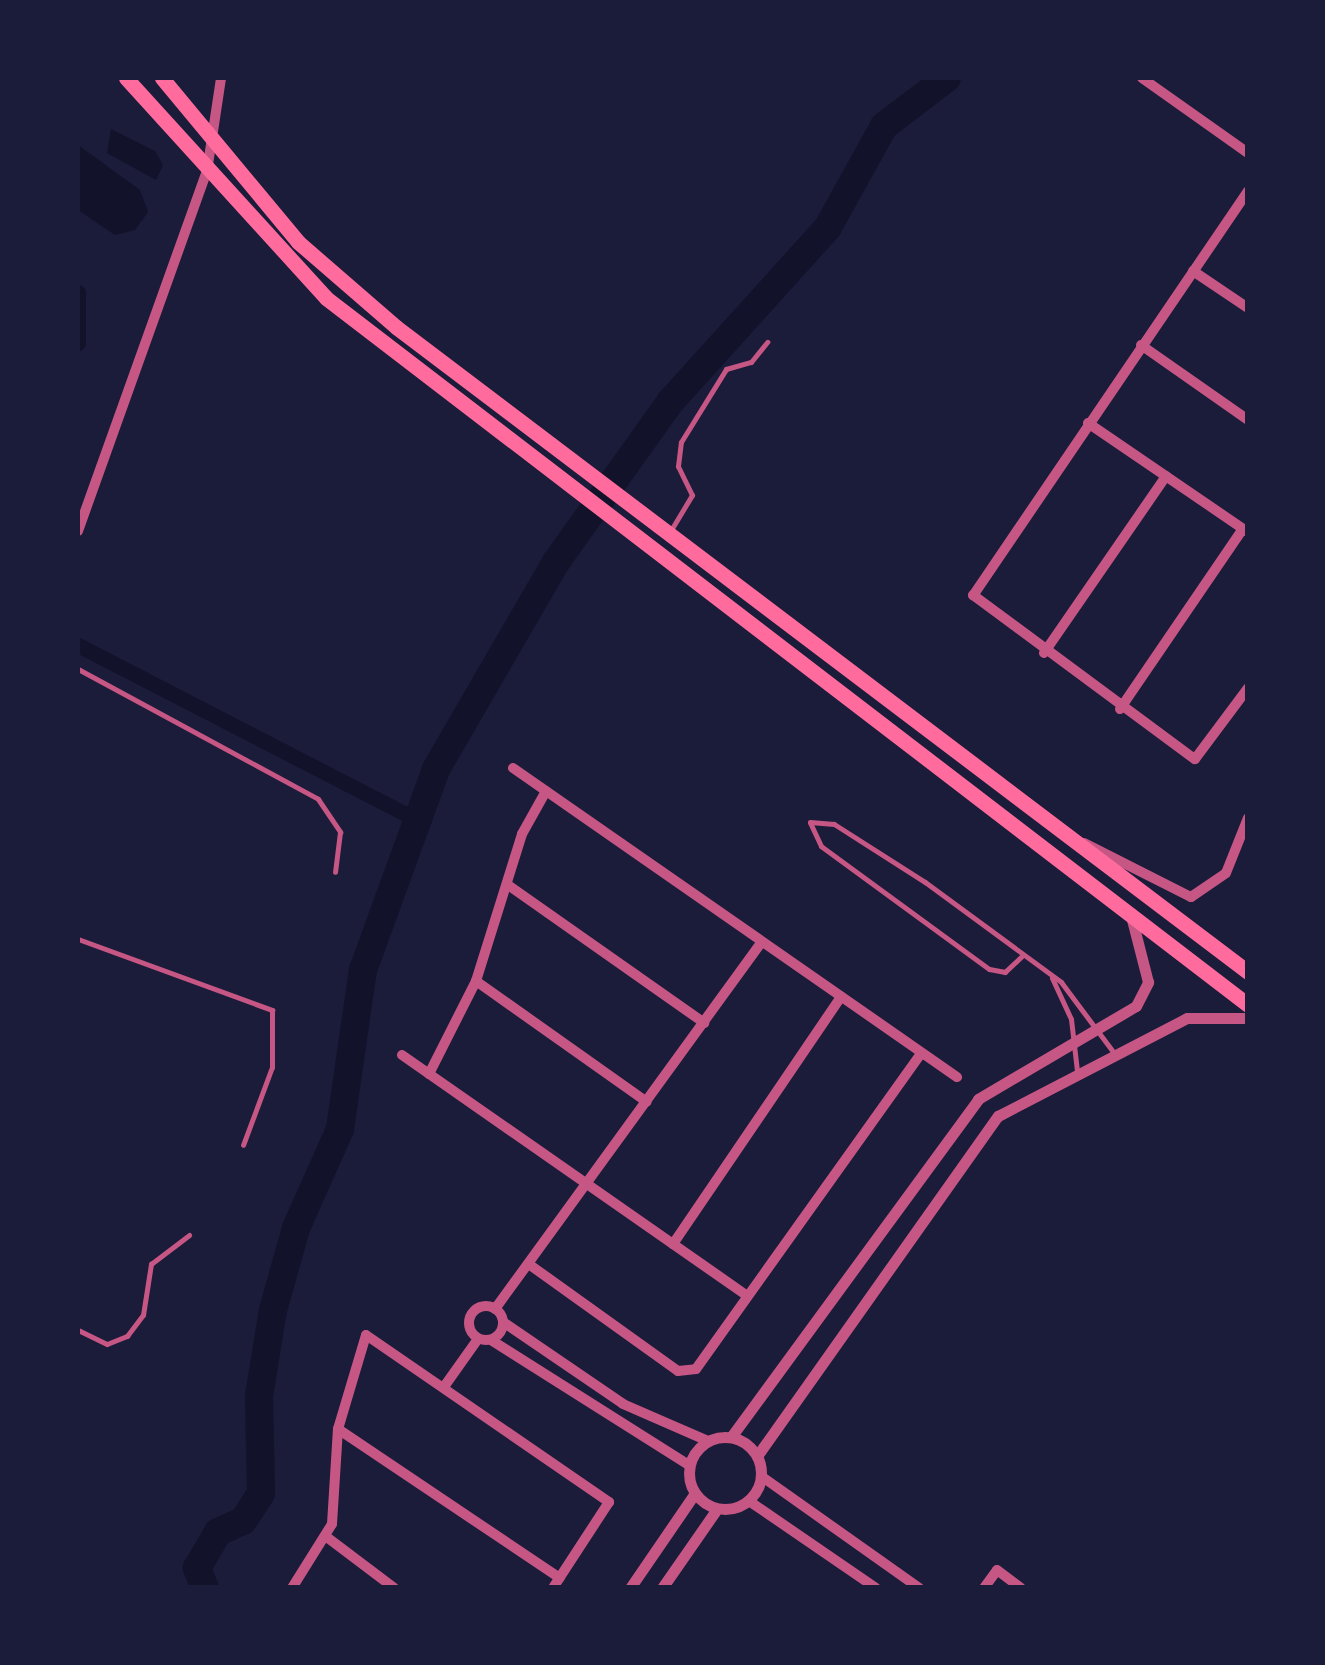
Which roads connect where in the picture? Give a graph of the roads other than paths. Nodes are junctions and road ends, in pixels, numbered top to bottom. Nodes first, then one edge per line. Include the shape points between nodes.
1 (126, 78) edge
2 (162, 78) edge
3 (221, 78) edge
4 (1142, 78) edge
5 (214, 138) junction
6 (1248, 153) edge
7 (208, 171) junction
8 (1248, 191) edge
9 (1193, 270) junction
10 (1248, 308) edge
11 (767, 342) dead end
12 (1141, 345) junction
13 (1248, 420) edge
14 (1088, 423) junction
15 (1166, 476) junction
16 (1245, 530) edge
17 (78, 531) edge
18 (669, 533) junction
19 (1044, 653) junction
20 (78, 668) edge
21 (1248, 688) edge
22 (1120, 710) junction
23 (513, 768) dead end
24 (546, 791) junction
25 (1248, 818) edge
26 (1074, 840) junction
27 (334, 872) dead end
28 (508, 885) junction
29 (1131, 916) junction
30 (78, 939) edge
31 (762, 942) junction
32 (1023, 955) junction
33 (1248, 972) edge
34 (1050, 975) junction
35 (476, 981) junction
36 (841, 997) junction
37 (1248, 1005) edge
38 (1248, 1018) edge
39 (704, 1023) junction
40 (1097, 1030) junction
41 (1076, 1040) junction
42 (922, 1053) junction
43 (1114, 1053) junction
44 (402, 1054) dead end
45 (1077, 1071) junction
46 (428, 1074) junction
47 (957, 1078) dead end
48 (647, 1102) junction
49 (243, 1145) dead end
50 (587, 1185) junction
51 (189, 1235) dead end
52 (672, 1244) junction
53 (530, 1265) junction
54 (746, 1295) junction
55 (495, 1308) junction
56 (503, 1322) junction
57 (78, 1330) edge
58 (484, 1339) junction
59 (556, 1358) junction
60 (542, 1377) junction
61 (446, 1384) junction
62 (338, 1430) junction
63 (730, 1437) junction
64 (708, 1441) junction
65 (757, 1456) junction
66 (689, 1465) junction
67 (761, 1476) junction
68 (694, 1493) junction
69 (749, 1501) junction
70 (717, 1509) junction
71 (328, 1538) junction
72 (856, 1543) junction
73 (841, 1564) junction
74 (556, 1583) edge
75 (901, 1583) edge
76 (292, 1588) edge
77 (394, 1588) edge
78 (630, 1588) edge
79 (662, 1588) edge
80 (876, 1588) edge
81 (919, 1588) edge
82 (984, 1588) edge
83 (1021, 1588) edge

1 - 7 main road
2 - 5 main road
3 - 5 street
4 - 6 street
5 - 7 street
5 - 18 main road via 342,282
7 - 17 street
7 - 29 main road via 326,298
8 - 9 street
9 - 10 street
9 - 12 street
11 - 18 lane via 751,362 726,369 680,442 678,466 692,495
12 - 13 street
12 - 14 street
14 - 15 street
14 - 19 street via 973,594
15 - 16 street
15 - 19 street
16 - 22 street
18 - 26 main road
19 - 22 street
20 - 27 lane via 318,798 340,832
21 - 22 street via 1195,759
23 - 24 street
24 - 28 street
24 - 31 street
25 - 26 street via 1226,873 1191,897
26 - 33 main road
28 - 35 street
28 - 39 street
29 - 37 main road
29 - 40 street via 1145,994
30 - 49 lane via 272,1010 272,1067
31 - 36 street
31 - 39 street
32 - 32 lane via 834,824 810,822 820,846 989,968 1005,972
32 - 34 lane
34 - 40 lane
34 - 41 lane
35 - 46 street
35 - 48 street
36 - 42 street
36 - 52 street
38 - 43 street via 1204,1013
39 - 48 street
40 - 41 street
40 - 43 lane
41 - 45 lane
41 - 63 street via 978,1098
42 - 47 street
42 - 54 street
43 - 45 street
44 - 46 street
45 - 65 street via 1014,1103 982,1133
46 - 50 street
48 - 50 street
50 - 52 street
50 - 53 street
51 - 57 lane via 151,1264 142,1315 127,1336 107,1344
52 - 54 street
53 - 54 street via 684,1372 702,1365
53 - 55 street
55 - 56 street
55 - 58 street via 470,1318
56 - 58 street
56 - 59 street
58 - 60 street
58 - 61 street
59 - 60 street
59 - 64 street via 648,1418
60 - 66 street
61 - 62 street via 366,1335
61 - 74 street via 609,1502
62 - 71 street
62 - 74 street
63 - 64 street
63 - 65 street
64 - 66 street
65 - 67 street
66 - 68 street
67 - 69 street
67 - 72 street
68 - 70 street
68 - 78 street
69 - 70 street
69 - 73 street
70 - 79 street
71 - 76 street
71 - 77 street
72 - 73 street
72 - 75 street
73 - 80 street
75 - 81 street
82 - 83 street via 997,1570

